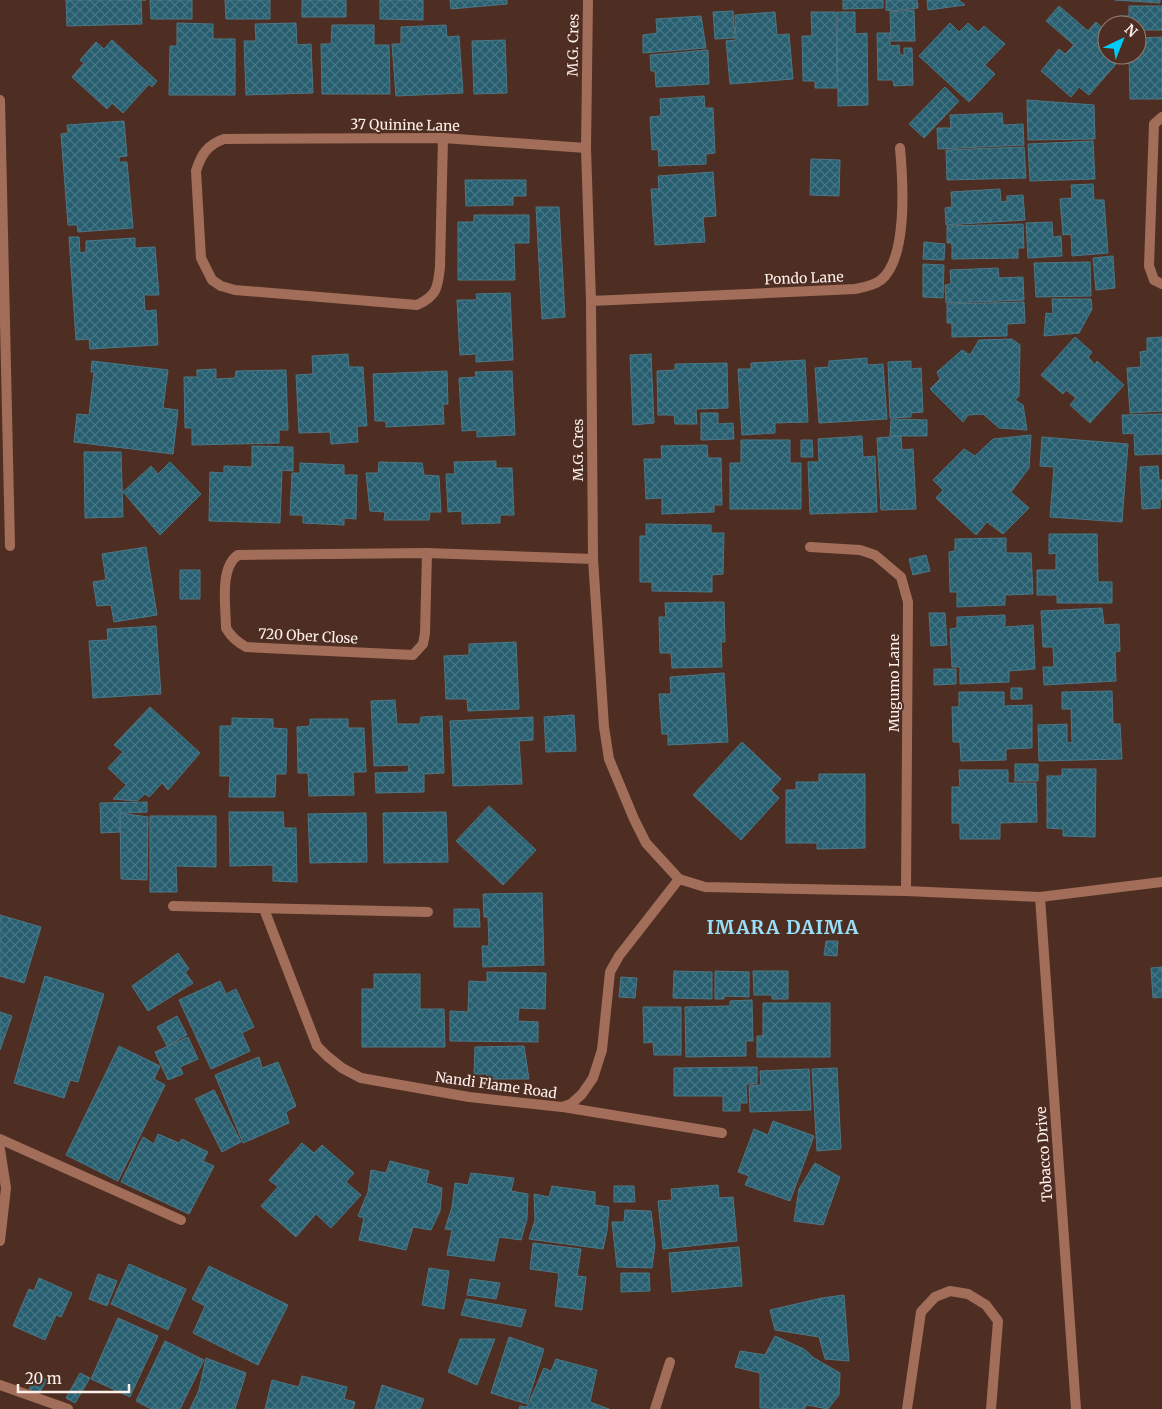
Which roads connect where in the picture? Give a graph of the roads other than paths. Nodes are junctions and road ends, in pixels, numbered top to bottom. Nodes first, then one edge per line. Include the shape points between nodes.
1 (588, 0) edge
2 (0, 100) edge
3 (1162, 117) edge
4 (443, 138) junction
5 (586, 148) junction
6 (900, 148) dead end
7 (1162, 284) edge
8 (591, 300) junction
9 (10, 546) dead end
10 (810, 547) dead end
11 (427, 553) junction
12 (593, 559) junction
13 (679, 879) junction
14 (1162, 882) edge
15 (906, 891) junction
16 (1040, 897) junction
17 (173, 906) dead end
18 (264, 909) junction
19 (428, 912) dead end
20 (562, 1107) junction
21 (722, 1133) dead end
22 (0, 1139) edge
23 (0, 1150) edge
24 (181, 1220) dead end
25 (0, 1241) edge
26 (670, 1362) dead end
27 (0, 1385) edge
28 (68, 1409) edge
29 (656, 1409) edge
30 (907, 1409) edge
31 (990, 1409) edge
32 (1076, 1409) edge

1 - 5 street, M.G. Cres
2 - 9 street
3 - 7 street via 1154,124 1150,266 1154,280
4 - 4 street, 37 Quinine Lane via 224,138 215,142 206,149 196,171 201,258 212,280 235,290 417,305 427,300 438,283
4 - 5 street, 37 Quinine Lane
5 - 8 street, M.G. Cres
6 - 8 street, Pondo Lane via 901,236 882,280 870,286
8 - 12 street, M.G. Cres
10 - 15 street, Mugumo Lane via 860,550 875,555 901,578 906,594
11 - 11 street, 720 Ober Close via 425,632 423,644 413,655 246,646 237,642 226,628 226,572 238,555
11 - 12 street
12 - 13 street, M.G. Cres via 609,760 646,843
13 - 15 street via 705,887
13 - 20 street, Nandi Flame Road via 610,972 602,1050 593,1078 582,1094
14 - 16 street
15 - 16 street
16 - 32 street, Tobacco Drive
17 - 18 street
18 - 19 street
18 - 20 street, Nandi Flame Road via 317,1046 342,1068 361,1078 469,1097
20 - 21 street
22 - 24 street
23 - 25 street via 6,1188
26 - 29 street
27 - 28 street
30 - 31 street via 921,1312 935,1297 950,1291 968,1294 986,1304 998,1321

